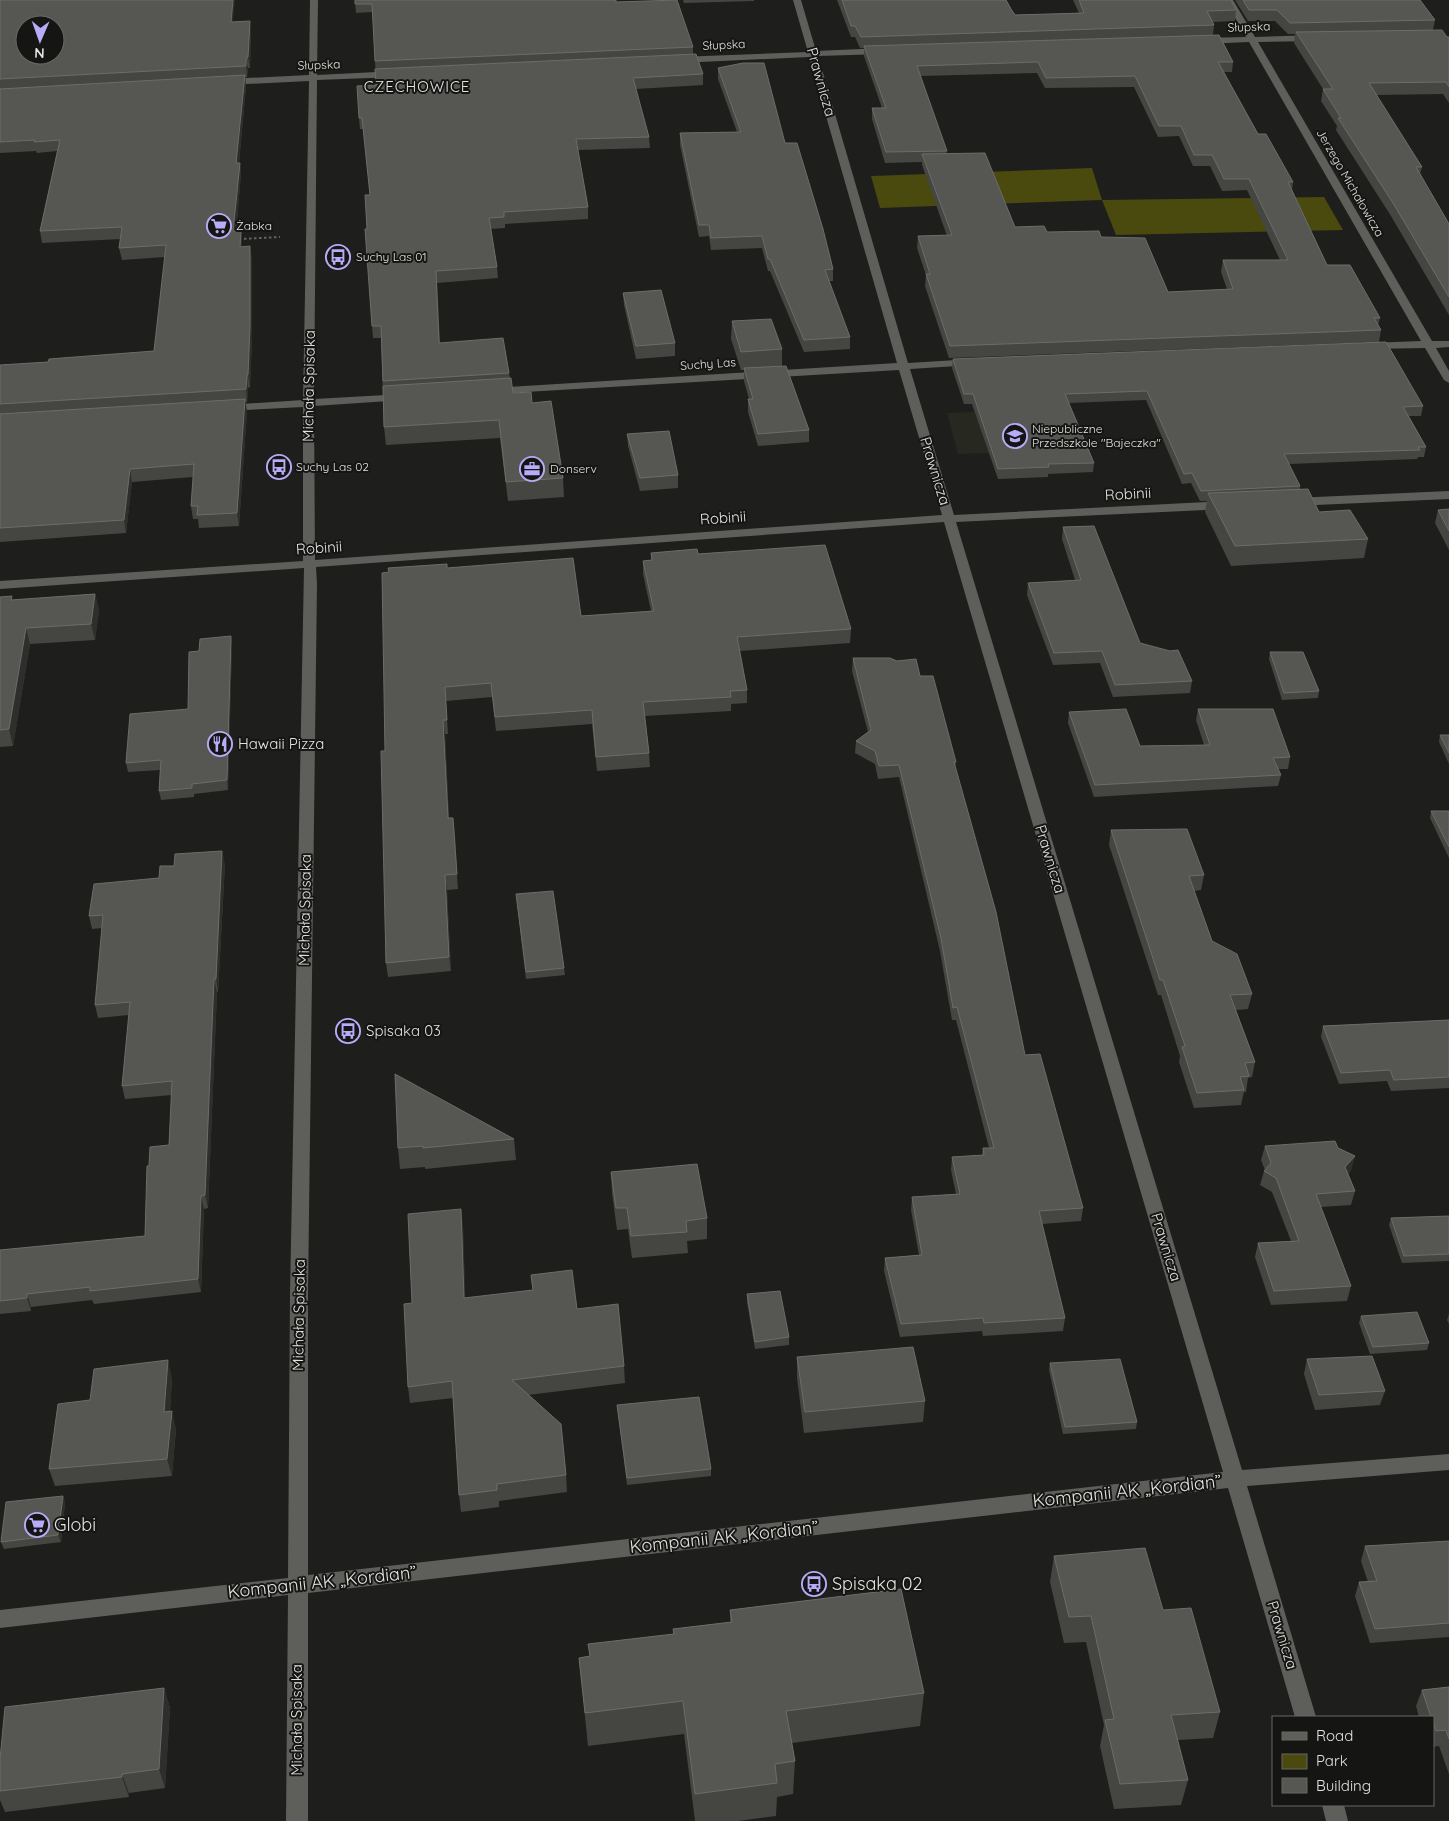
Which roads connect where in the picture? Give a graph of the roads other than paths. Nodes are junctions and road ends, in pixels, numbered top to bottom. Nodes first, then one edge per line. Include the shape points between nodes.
1 (314, 0) edge
2 (798, 0) edge
3 (1229, 0) edge
4 (1326, 38) edge
5 (1253, 40) junction
6 (1189, 41) edge
7 (890, 51) edge
8 (812, 53) junction
9 (666, 61) edge
10 (406, 73) edge
11 (313, 78) junction
12 (217, 83) edge
13 (1429, 344) junction
14 (1449, 344) edge
15 (1355, 347) edge
16 (988, 362) edge
17 (903, 365) junction
18 (1449, 380) edge
19 (478, 392) edge
20 (418, 396) edge
21 (310, 403) junction
22 (218, 408) edge
23 (1449, 495) edge
24 (1282, 503) edge
25 (1243, 505) edge
26 (949, 519) junction
27 (309, 564) junction
28 (0, 585) edge
29 (1449, 1462) edge
30 (1235, 1479) junction
31 (298, 1584) junction
32 (0, 1619) edge
33 (1306, 1716) edge
34 (1333, 1806) edge
35 (297, 1821) edge
36 (1338, 1821) edge

1 - 11 street, Michała Spisaka
2 - 8 street, Prawnicza
3 - 5 street, Jerzego Michałowicza
4 - 5 street, Słupska
5 - 6 street, Słupska
5 - 13 street, Jerzego Michałowicza
7 - 8 street, Słupska
8 - 9 street, Słupska
8 - 17 street, Prawnicza
10 - 11 street, Słupska
11 - 12 street, Słupska
11 - 21 street, Michała Spisaka
13 - 14 street
13 - 15 street
13 - 18 street, Jerzego Michałowicza
16 - 17 street, Suchy Las
17 - 19 street, Suchy Las
17 - 26 street, Prawnicza
20 - 21 street
21 - 22 street
21 - 27 street, Michała Spisaka
23 - 24 street
25 - 26 street, Robinii
26 - 27 street, Robinii
26 - 30 street, Prawnicza
27 - 28 street, Robinii
27 - 31 street, Michała Spisaka
29 - 30 street, Kompanii AK „Kordian”
30 - 31 street, Kompanii AK „Kordian”
30 - 33 street, Prawnicza
31 - 32 street, Kompanii AK „Kordian”
31 - 35 street, Michała Spisaka
34 - 36 street

